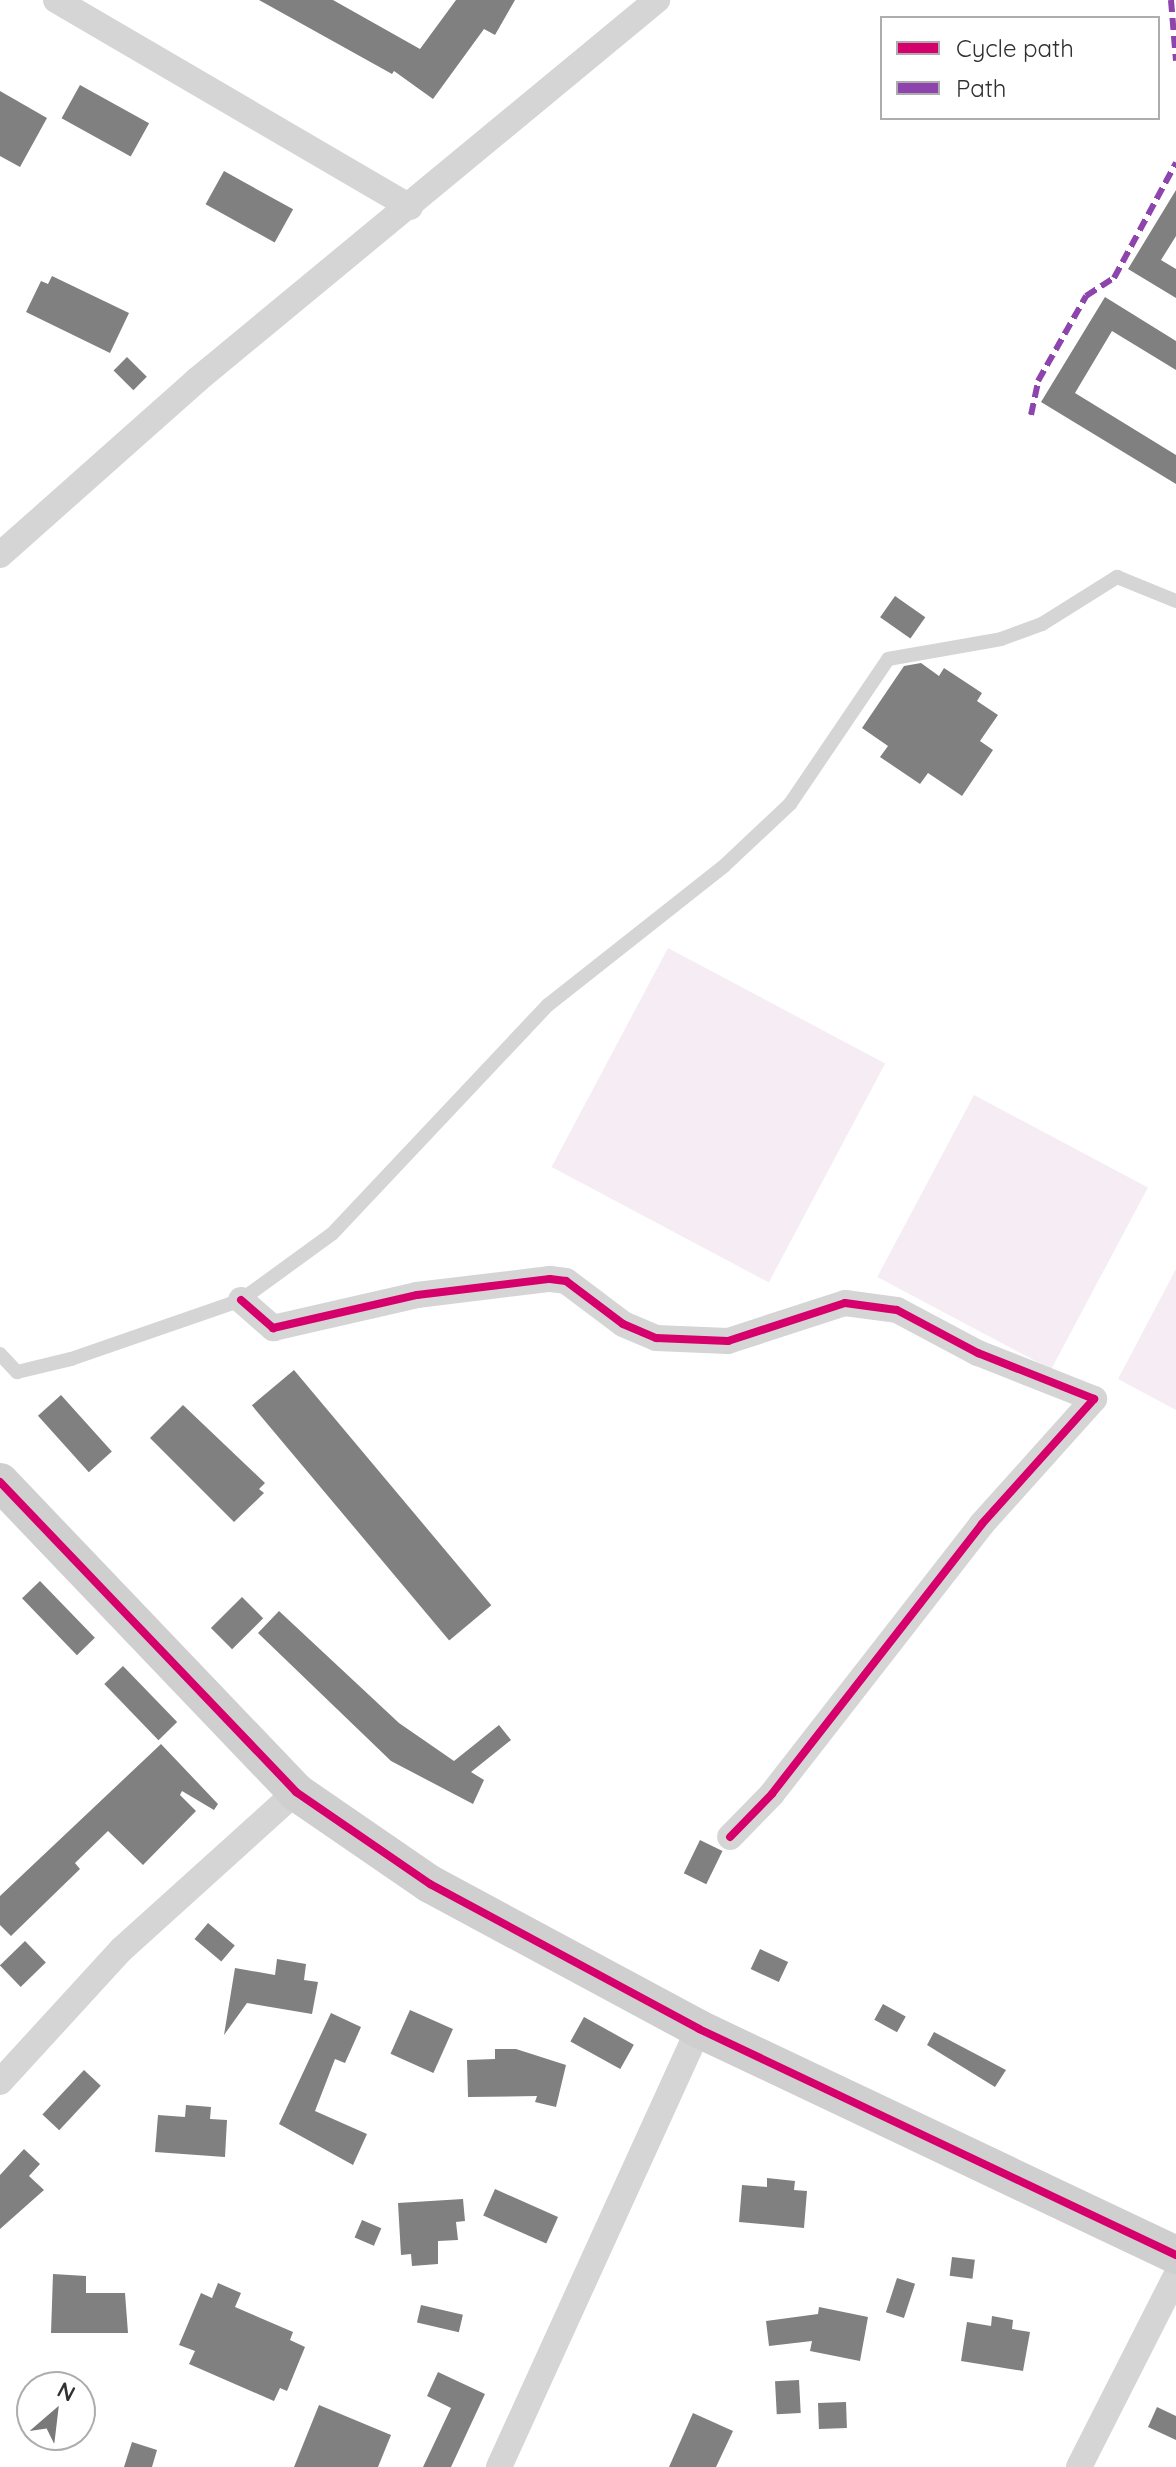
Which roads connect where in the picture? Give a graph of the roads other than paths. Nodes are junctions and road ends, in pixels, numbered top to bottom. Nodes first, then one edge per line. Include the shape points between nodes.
1 (56, 0) edge
2 (657, 0) edge
3 (410, 207) junction
4 (0, 555) edge
5 (1176, 601) edge
6 (241, 1300) junction
7 (0, 1354) edge
8 (0, 1482) edge
9 (296, 1792) junction
10 (730, 1837) dead end
11 (699, 2029) junction
12 (0, 2082) edge
13 (1176, 2255) edge
14 (1176, 2276) edge
15 (499, 2467) edge
16 (1079, 2467) edge

1 - 3 street
2 - 3 street
3 - 4 street via 197,380
5 - 6 lane via 1117,577 1042,624 1001,639 888,659 790,804 724,866 548,1005 332,1234
6 - 7 lane via 17,1372
6 - 10 street via 273,1328 417,1295 550,1279 566,1281 623,1324 656,1338 728,1341 845,1303 897,1310 978,1353 1094,1399 982,1524 772,1794
8 - 9 street
9 - 11 street via 494,1923
9 - 12 street via 122,1949
11 - 13 street
11 - 15 street
14 - 16 street

